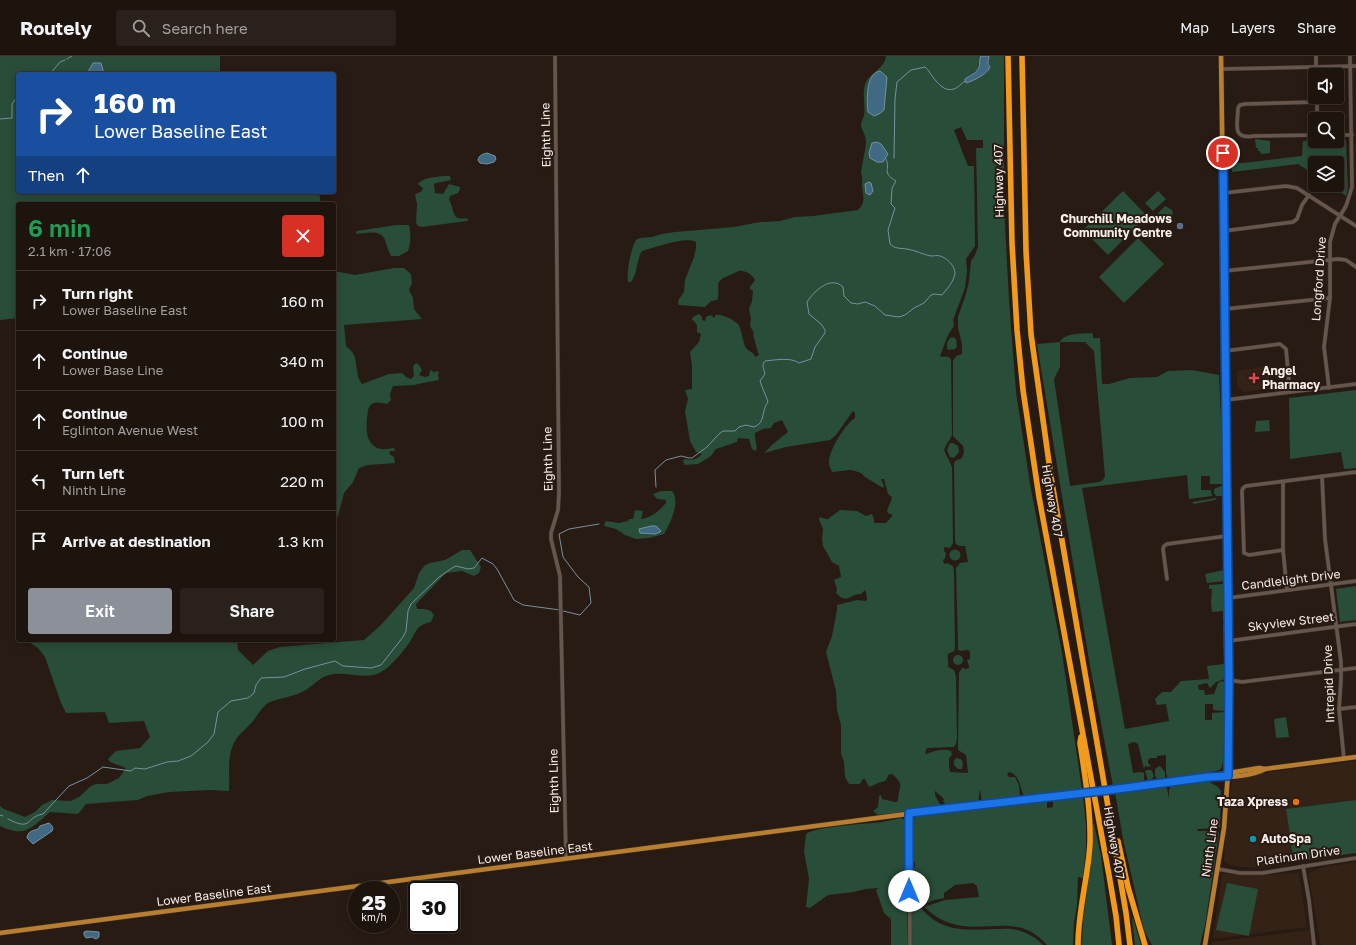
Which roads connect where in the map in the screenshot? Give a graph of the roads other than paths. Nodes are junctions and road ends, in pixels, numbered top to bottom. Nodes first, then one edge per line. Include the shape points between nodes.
1 (555, 56) edge
2 (1008, 56) edge
3 (1022, 56) edge
4 (1222, 56) edge
5 (1316, 56) edge
6 (1350, 56) edge
7 (1350, 66) junction
8 (1356, 66) edge
9 (1316, 67) junction
10 (1222, 70) junction
11 (1308, 102) edge
12 (1308, 135) edge
13 (1344, 135) edge
14 (1352, 135) junction
15 (1354, 174) edge
16 (1224, 193) junction
17 (1309, 195) junction
18 (1340, 215) junction
19 (1356, 226) edge
20 (1224, 231) junction
21 (1329, 260) junction
22 (1356, 267) edge
23 (1224, 271) junction
24 (1330, 298) junction
25 (1225, 309) junction
26 (1225, 351) junction
27 (1356, 384) edge
28 (1329, 388) junction
29 (1290, 392) junction
30 (1226, 400) junction
31 (1356, 472) edge
32 (1322, 476) junction
33 (1283, 482) junction
34 (1227, 536) junction
35 (1283, 550) junction
36 (1167, 579) dead end
37 (1356, 581) edge
38 (1331, 584) junction
39 (1288, 590) junction
40 (1228, 598) junction
41 (1356, 624) edge
42 (1336, 627) junction
43 (1228, 641) junction
44 (1356, 668) edge
45 (1341, 670) junction
46 (1229, 680) junction
47 (1356, 707) edge
48 (1339, 709) junction
49 (1082, 731) junction
50 (1356, 757) edge
51 (1344, 759) junction
52 (1228, 775) junction
53 (1104, 783) junction
54 (909, 813) junction
55 (1356, 858) edge
56 (566, 859) junction
57 (1303, 866) junction
58 (1218, 869) junction
59 (0, 933) edge
60 (910, 945) edge
61 (1078, 945) edge
62 (1119, 945) edge
63 (1130, 945) edge
64 (1145, 945) edge
65 (1205, 945) edge
66 (1314, 945) edge

1 - 56 street, Eighth Line via 559,493 551,539 559,568 561,608
2 - 49 highway, Highway 407 via 1012,243 1023,390 1039,497
3 - 53 highway, Highway 407 via 1025,237 1031,334 1050,477
4 - 10 main road, Ninth Line
5 - 9 street
6 - 7 street, Longford Drive
7 - 8 street
7 - 9 street
7 - 14 street, Longford Drive
9 - 10 street
10 - 16 main road, Ninth Line
11 - 12 street via 1240,105 1238,131 1245,137
13 - 14 street
14 - 15 street, Longford Drive
15 - 18 street, Longford Drive via 1351,194
16 - 17 street via 1286,186 1297,188
16 - 20 main road, Ninth Line
17 - 18 street
17 - 20 street via 1293,222
18 - 19 street
18 - 21 street, Longford Drive via 1332,234
20 - 23 main road, Ninth Line
21 - 22 street via 1346,260
21 - 23 street
21 - 24 street, Longford Drive
23 - 25 main road, Ninth Line
24 - 25 street
24 - 28 street, Longford Drive via 1324,347
25 - 26 main road, Ninth Line
26 - 29 street via 1280,344 1286,349
26 - 30 main road, Ninth Line
27 - 28 street
28 - 29 street
29 - 30 street
30 - 34 main road, Ninth Line
31 - 32 street
32 - 33 street
32 - 38 street, Intrepid Drive via 1324,539
33 - 35 street
33 - 35 street via 1246,486 1242,491 1244,553 1249,555
34 - 36 street via 1164,546
34 - 40 main road, Ninth Line
35 - 39 street
37 - 38 street, Candlelight Drive
38 - 39 street, Candlelight Drive
38 - 42 street, Intrepid Drive
39 - 40 street, Candlelight Drive
40 - 43 main road, Ninth Line
41 - 42 street, Skyview Street
42 - 43 street, Skyview Street
42 - 45 street, Intrepid Drive
43 - 46 main road, Ninth Line
44 - 45 street
45 - 46 street via 1242,682
45 - 48 street, Intrepid Drive
46 - 52 main road, Ninth Line
47 - 48 street
48 - 51 street, Intrepid Drive
49 - 61 highway via 1080,743 1090,844
49 - 62 highway, Highway 407 via 1109,875
50 - 51 main road, Lower Baseline East
51 - 52 main road, Lower Baseline East via 1259,768
52 - 54 main road, Lower Baseline East, bridge via 1213,774 1208,777
52 - 58 main road, Ninth Line
53 - 63 highway, Highway 407
53 - 64 highway via 1128,887
54 - 56 main road, Lower Baseline East
54 - 60 street
55 - 57 street, Platinum Drive
56 - 59 main road, Lower Baseline East
57 - 58 street, Platinum Drive via 1262,873
57 - 66 street
58 - 65 main road, Ninth Line

